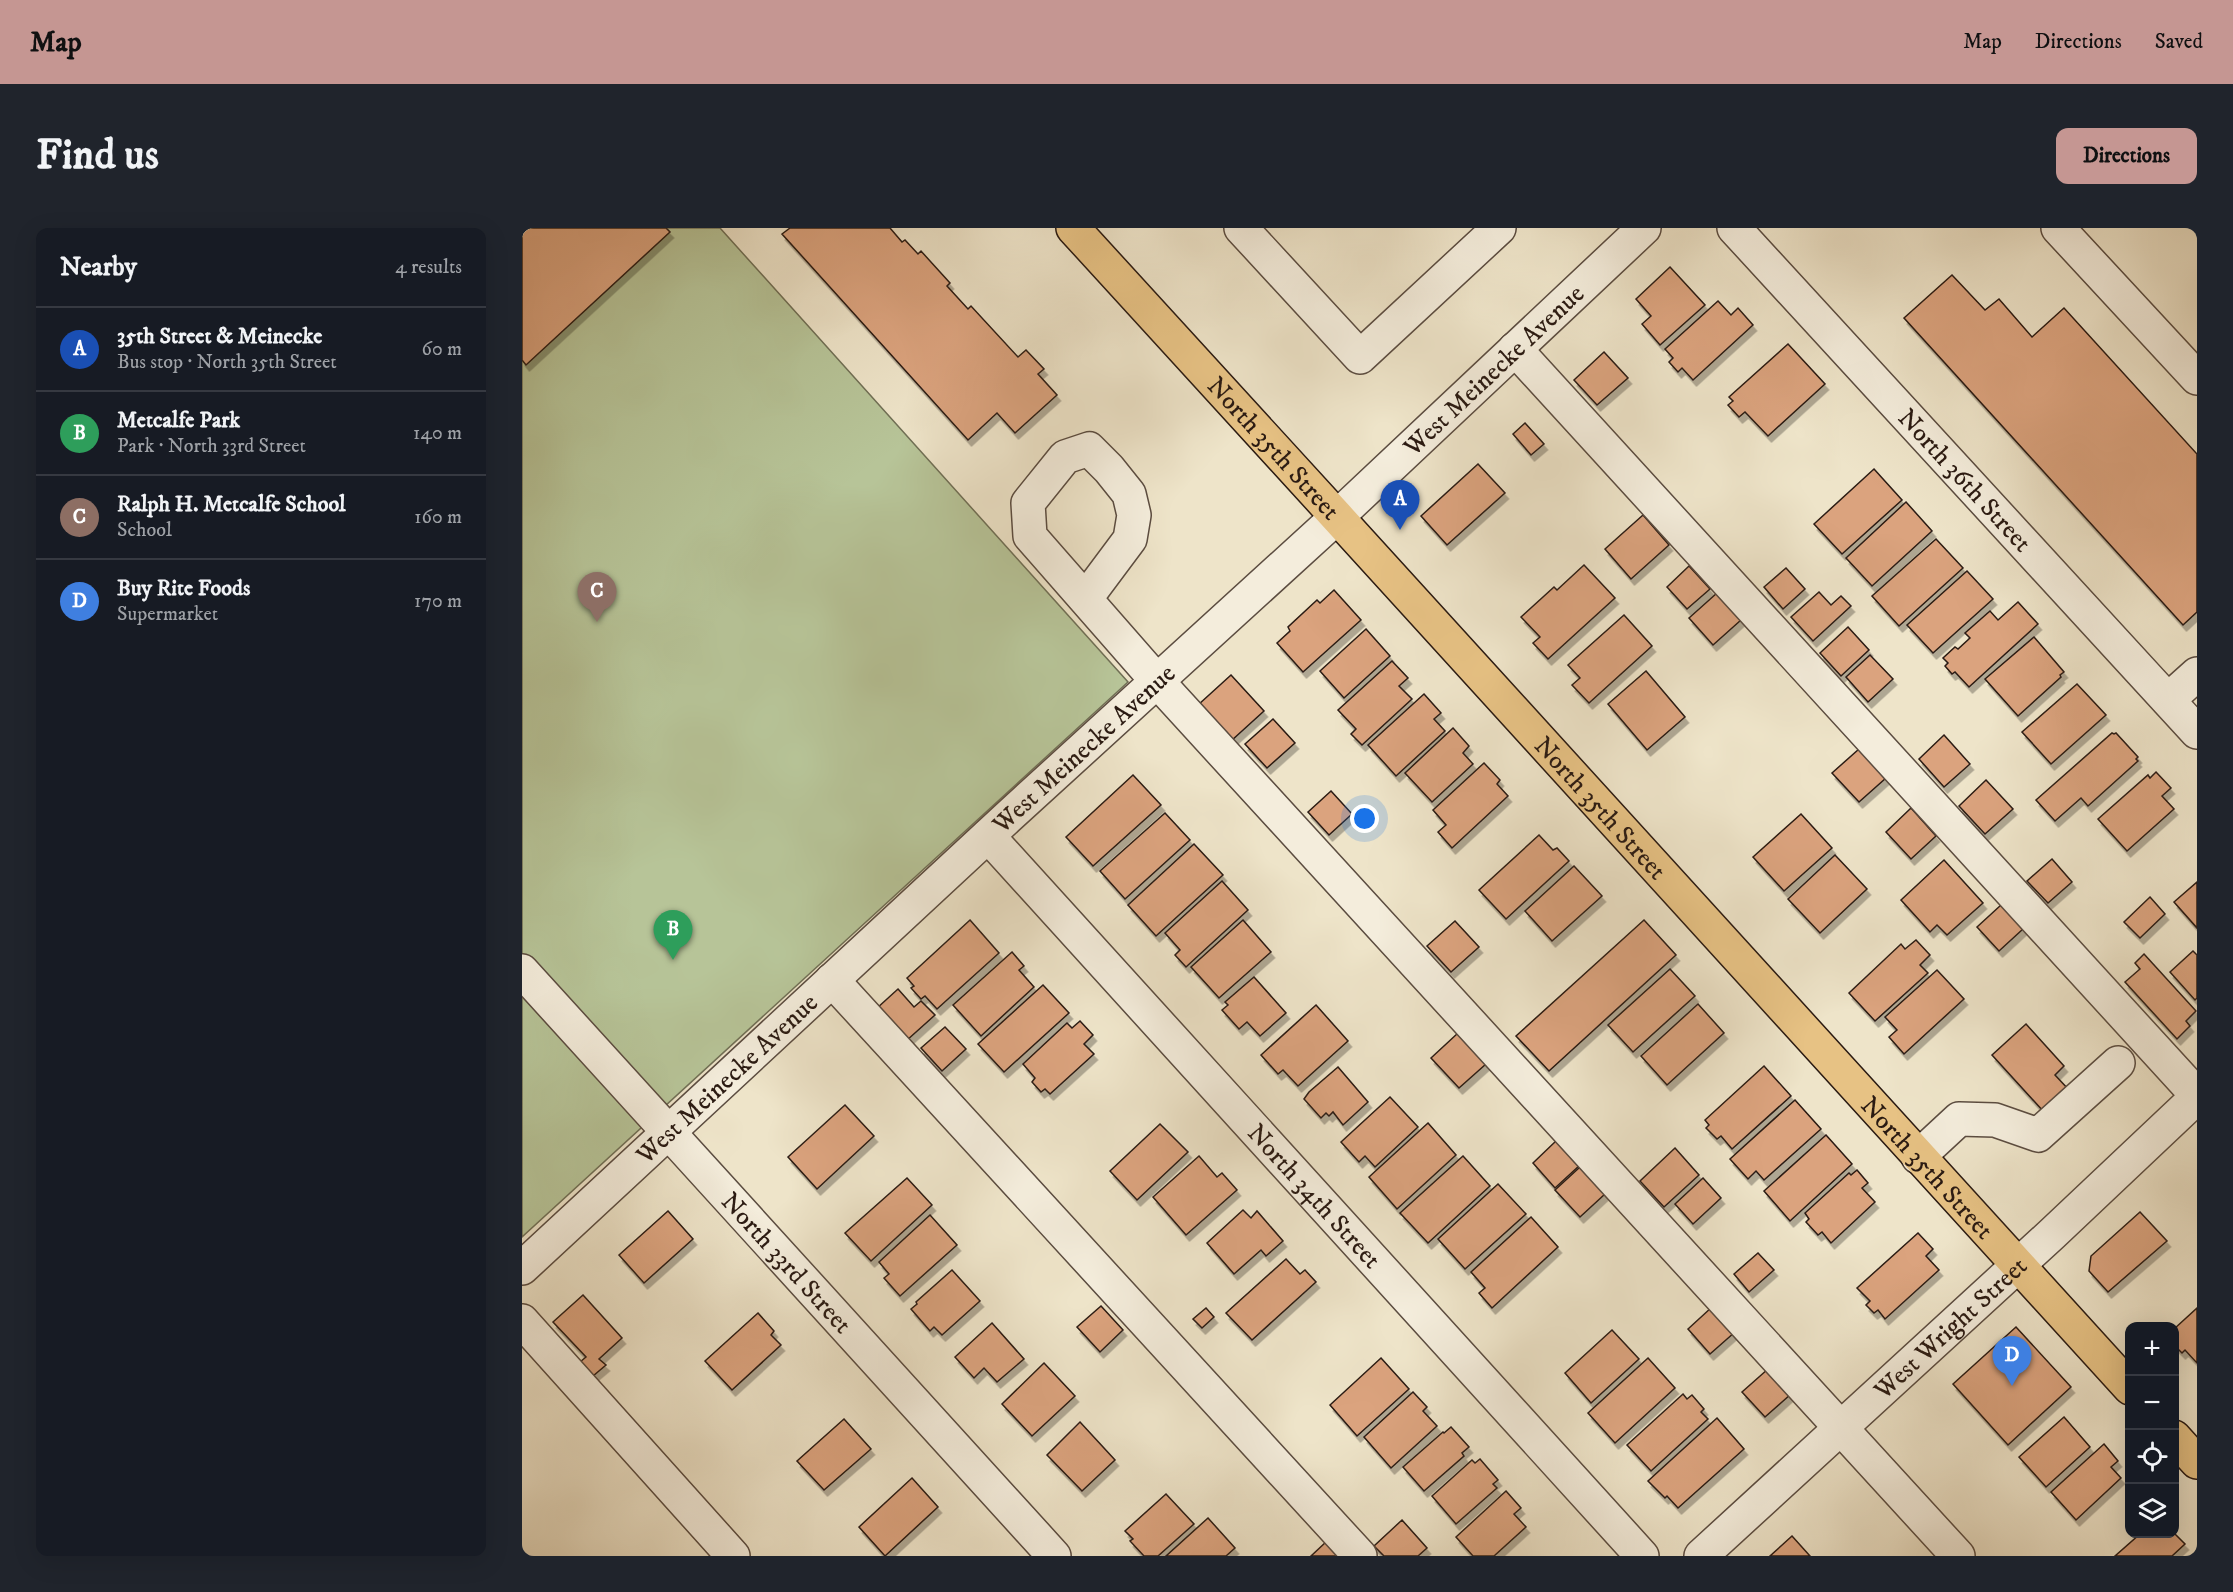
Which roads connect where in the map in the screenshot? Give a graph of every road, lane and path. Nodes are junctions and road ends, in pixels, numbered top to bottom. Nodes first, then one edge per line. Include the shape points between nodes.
1 (1073, 228) edge
2 (1241, 228) edge
3 (1499, 228) edge
4 (1644, 228) edge
5 (1734, 228) edge
6 (2058, 228) edge
7 (1515, 349) junction
8 (2197, 378) edge
9 (1338, 516) junction
10 (1086, 598) dead end
11 (2197, 674) edge
12 (1157, 681) junction
13 (2168, 700) junction
14 (2197, 732) edge
15 (988, 836) junction
16 (522, 971) edge
17 (832, 980) junction
18 (2118, 1063) dead end
19 (2197, 1096) edge
20 (670, 1131) junction
21 (1918, 1157) junction
22 (2017, 1266) junction
23 (522, 1268) edge
24 (522, 1321) edge
25 (2125, 1383) edge
26 (1840, 1427) junction
27 (2179, 1442) edge
28 (2197, 1462) edge
29 (734, 1556) edge
30 (1054, 1556) edge
31 (1360, 1556) edge
32 (1642, 1556) edge
33 (1701, 1556) edge
34 (1958, 1556) edge

1 - 9 main road, North 35th Street
2 - 3 street via 1360,357
4 - 7 street, West Meinecke Avenue
5 - 13 street, North 36th Street
6 - 8 street
7 - 9 street, West Meinecke Avenue
7 - 19 street
9 - 12 street, West Meinecke Avenue
9 - 21 main road, North 35th Street
10 - 12 street
11 - 13 street
12 - 15 street, West Meinecke Avenue
12 - 26 street
13 - 14 street, North 36th Street
15 - 17 street, West Meinecke Avenue
15 - 32 street, North 34th Street
16 - 20 street, North 33rd Street
17 - 20 street, West Meinecke Avenue
17 - 31 street
18 - 21 street via 2038,1136 1995,1120 1959,1119
19 - 22 street, West Wright Street
20 - 23 street, West Meinecke Avenue
20 - 30 street, North 33rd Street
21 - 22 main road, North 35th Street
22 - 25 main road, North 35th Street
22 - 26 street, West Wright Street
24 - 29 street
26 - 33 street, West Wright Street
26 - 34 street
27 - 28 main road

